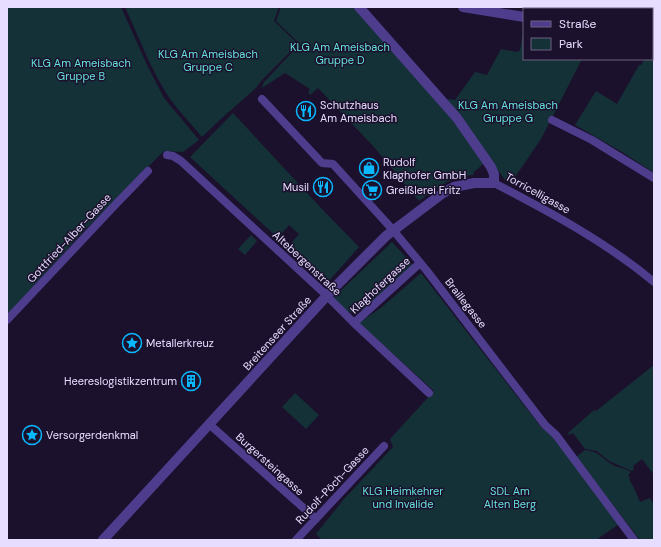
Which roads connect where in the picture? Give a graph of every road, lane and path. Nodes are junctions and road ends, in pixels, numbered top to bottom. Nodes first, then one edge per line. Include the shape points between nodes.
1 (463, 7) edge
2 (361, 8) edge
3 (523, 17) edge
4 (262, 99) dead end
5 (552, 120) dead end
6 (167, 155) dead end
7 (148, 171) dead end
8 (654, 178) edge
9 (494, 183) junction
10 (393, 230) junction
11 (420, 263) junction
12 (654, 282) edge
13 (326, 296) junction
14 (7, 320) edge
15 (354, 323) junction
16 (429, 392) dead end
17 (209, 424) junction
18 (384, 446) dead end
19 (316, 519) junction
20 (103, 540) edge
21 (296, 540) edge
22 (634, 540) edge

1 - 3 street
2 - 9 street, Torricelligasse via 467,131 492,167
4 - 10 street, Braillegasse via 322,163 333,164
5 - 8 street via 592,140
6 - 13 street, Altebergenstraße via 181,161
7 - 14 street, Gottfried-Alber-Gasse
9 - 10 street, Breitenseer Straße via 454,187
9 - 12 street, Torricelligasse via 583,232
10 - 11 street, Braillegasse
10 - 13 street, Breitenseer Straße
11 - 15 street, Klaghofergasse
11 - 22 street, Braillegasse via 545,425 556,435
13 - 15 street, Altebergenstraße
13 - 17 street, Breitenseer Straße
15 - 16 street, Altebergenstraße
17 - 19 street, Burgersteingasse
17 - 20 street, Breitenseer Straße
18 - 19 street, Rudolf-Pöch-Gasse
19 - 21 street, Rudolf-Pöch-Gasse

